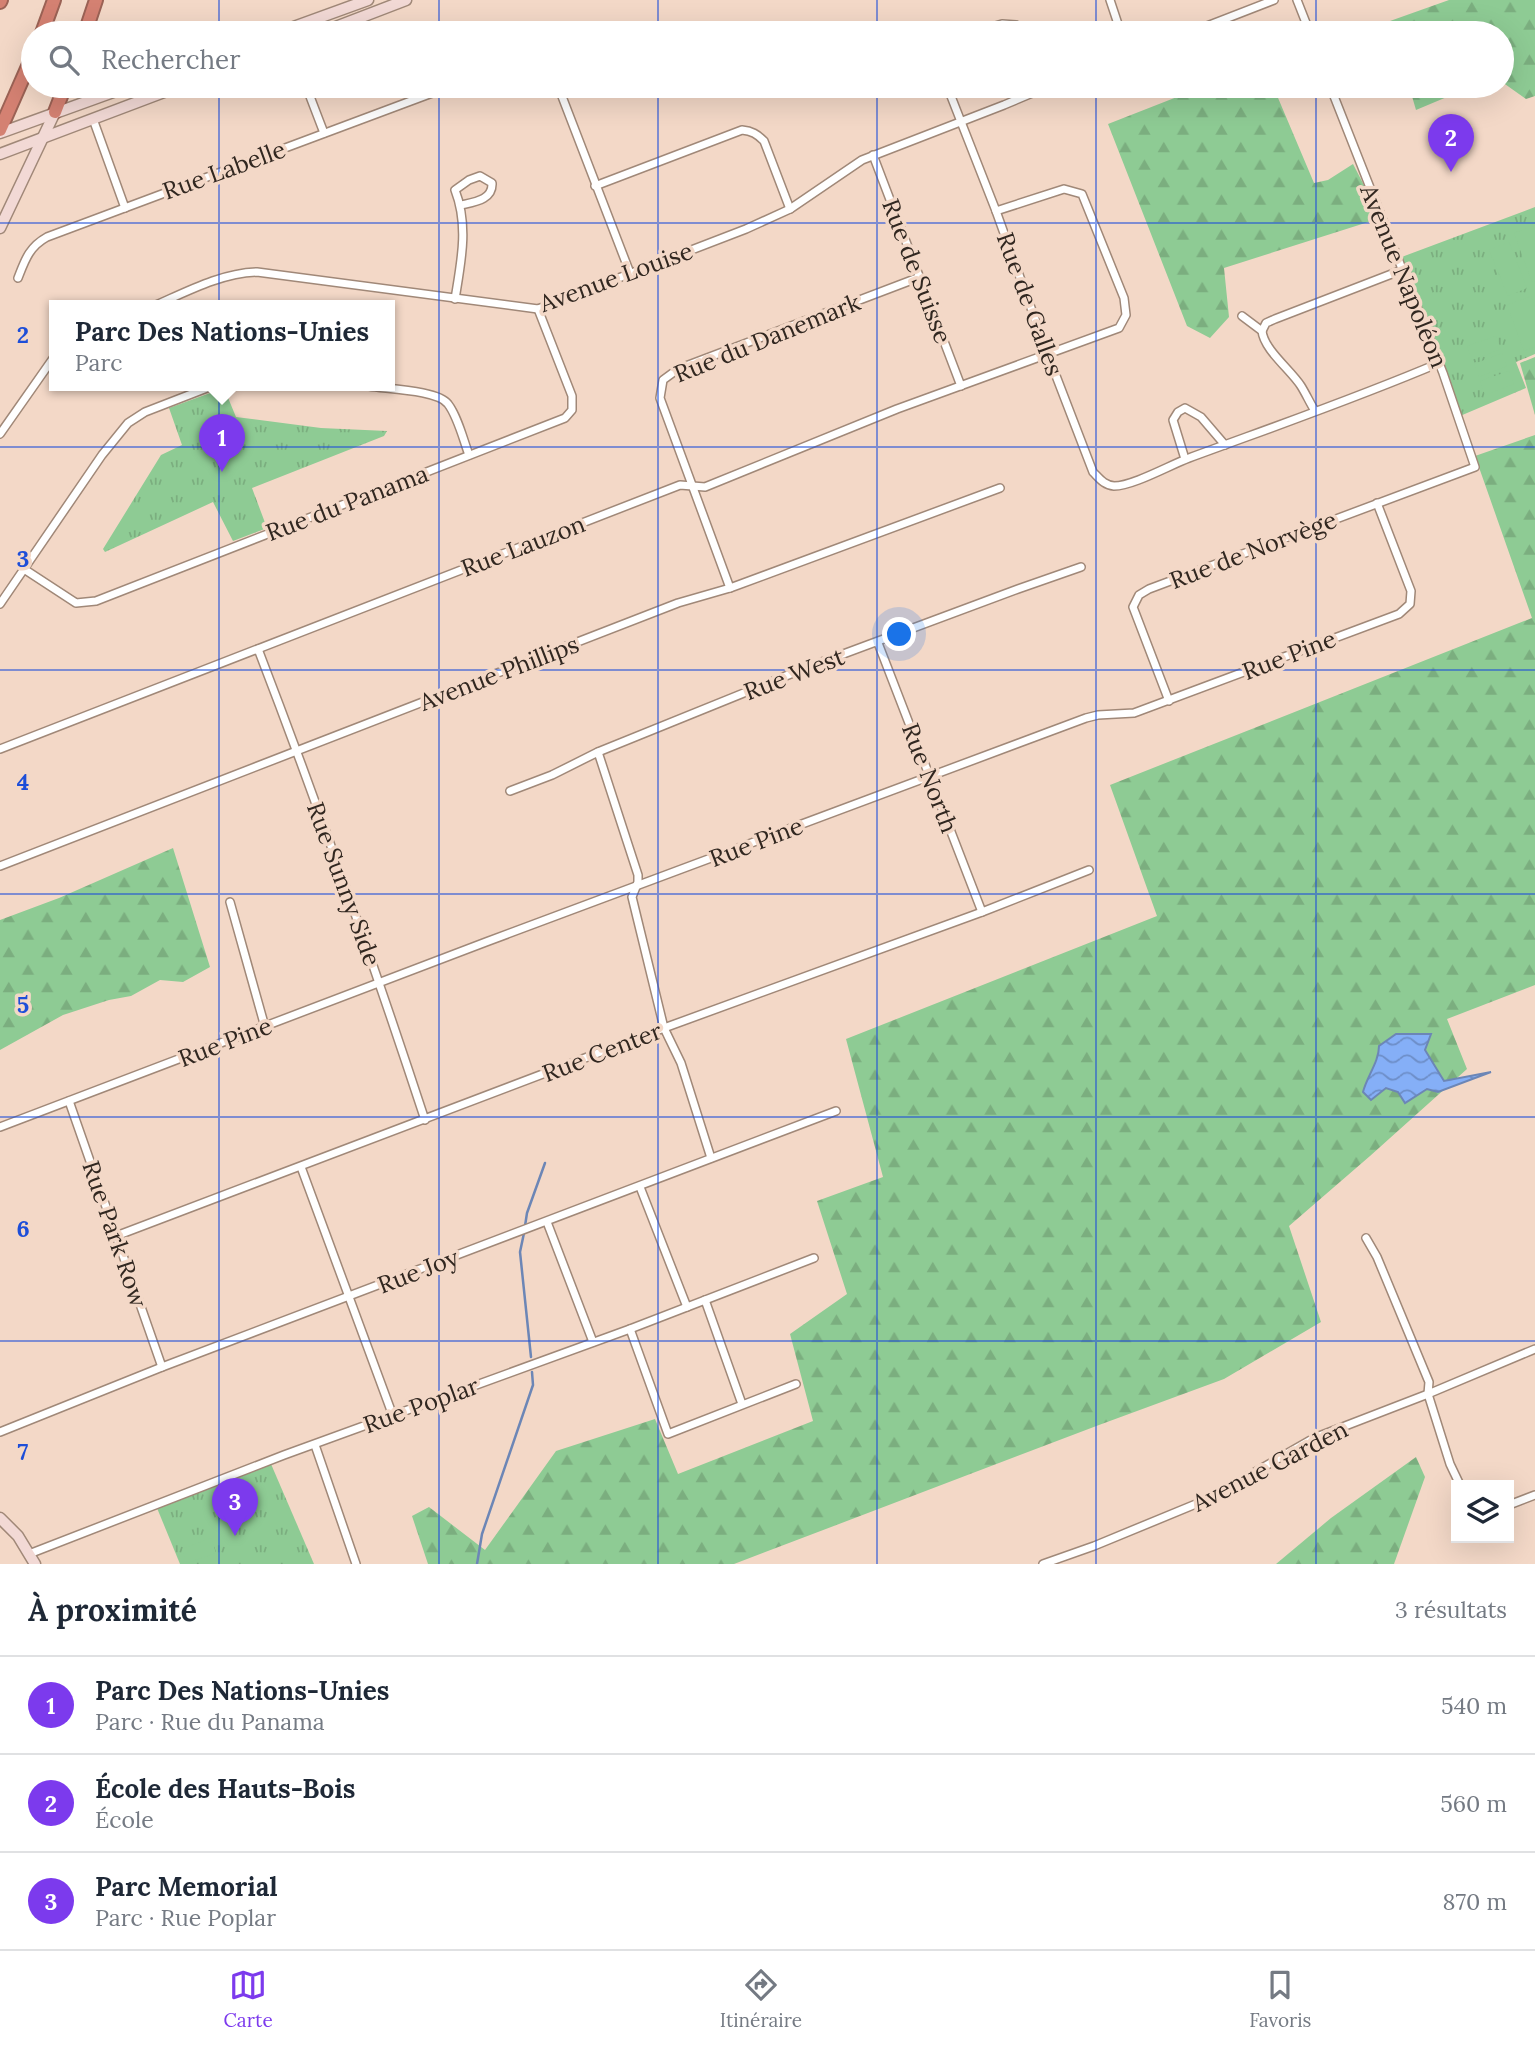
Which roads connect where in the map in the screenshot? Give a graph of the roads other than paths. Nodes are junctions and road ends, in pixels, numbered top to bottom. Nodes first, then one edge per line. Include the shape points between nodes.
1 (54, 0) edge
2 (96, 0) edge
3 (368, 0) edge
4 (406, 0) edge
5 (1110, 0) edge
6 (1274, 0) edge
7 (1297, 0) edge
8 (46, 21) edge
9 (89, 21) edge
10 (311, 21) edge
11 (351, 21) edge
12 (1117, 21) edge
13 (1220, 21) edge
14 (1305, 21) edge
15 (21, 84) edge
16 (60, 98) edge
17 (94, 98) edge
18 (148, 98) edge
19 (311, 98) edge
20 (419, 98) edge
21 (562, 98) edge
22 (951, 98) edge
23 (1017, 98) edge
24 (1335, 98) edge
25 (55, 112) junction
26 (93, 119) junction
27 (960, 122) junction
28 (0, 132) edge
29 (324, 133) junction
30 (44, 137) junction
31 (0, 154) edge
32 (873, 155) junction
33 (595, 186) junction
34 (461, 205) junction
35 (125, 208) junction
36 (790, 209) junction
37 (996, 211) junction
38 (0, 228) edge
39 (1402, 270) junction
40 (630, 273) junction
41 (920, 277) junction
42 (18, 278) dead end
43 (456, 299) junction
44 (167, 300) edge
45 (538, 309) junction
46 (1242, 316) dead end
47 (1262, 331) junction
48 (1048, 355) junction
49 (1439, 363) junction
50 (49, 364) edge
51 (961, 386) junction
52 (395, 389) edge
53 (186, 391) edge
54 (199, 391) edge
55 (188, 395) junction
56 (1315, 411) junction
57 (0, 434) edge
58 (1225, 444) junction
59 (468, 455) junction
60 (1185, 459) junction
61 (1475, 467) joint
62 (693, 486) junction
63 (1000, 488) dead end
64 (1377, 503) junction
65 (1081, 567) dead end
66 (24, 569) junction
67 (730, 588) junction
68 (0, 604) edge
69 (878, 643) junction
70 (258, 649) junction
71 (1169, 701) junction
72 (0, 749) edge
73 (297, 751) junction
74 (597, 752) junction
75 (928, 777) junction
76 (510, 791) dead end
77 (0, 866) edge
78 (1089, 870) dead end
79 (635, 888) junction
80 (230, 902) dead end
81 (982, 912) junction
82 (380, 983) junction
83 (265, 1027) junction
84 (664, 1028) junction
85 (69, 1101) junction
86 (836, 1111) dead end
87 (425, 1120) junction
88 (0, 1127) edge
89 (711, 1158) junction
90 (301, 1167) junction
91 (639, 1187) junction
92 (547, 1222) junction
93 (116, 1236) junction
94 (1366, 1238) dead end
95 (814, 1258) dead end
96 (349, 1297) junction
97 (705, 1300) junction
98 (687, 1307) junction
99 (630, 1329) junction
100 (593, 1342) junction
101 (1535, 1349) edge
102 (162, 1367) junction
103 (796, 1384) dead end
104 (1428, 1394) junction
105 (742, 1404) junction
106 (393, 1416) junction
107 (0, 1432) edge
108 (315, 1445) junction
109 (1458, 1480) edge
110 (1535, 1495) edge
111 (1514, 1503) edge
112 (0, 1518) edge
113 (29, 1554) junction
114 (35, 1564) edge
115 (356, 1564) edge
116 (1043, 1564) edge

1 - 8 highway
2 - 9 highway
3 - 10 main road
4 - 11 main road
5 - 12 street
6 - 13 street
7 - 14 street
15 - 28 highway
16 - 25 highway
17 - 25 main road
18 - 26 main road
19 - 29 street
20 - 29 street, Rue Labelle
21 - 33 street
22 - 27 street, Rue de Galles
23 - 27 street, Avenue Louise
24 - 39 street, Avenue Napoléon
25 - 28 main road
25 - 30 main road
26 - 30 main road
26 - 35 street
27 - 32 street, Avenue Louise
27 - 37 street, Rue de Galles
29 - 35 street, Rue Labelle
30 - 31 main road
30 - 38 main road
32 - 36 street, Avenue Louise
32 - 41 street, Rue de Suisse
33 - 36 street via 742,130 764,141
33 - 40 street
34 - 34 street via 455,190 460,185 480,176 492,183 488,197
34 - 43 street via 464,242
35 - 42 street, Rue Labelle via 35,244
36 - 40 street, Avenue Louise
37 - 48 street, Rue de Galles
37 - 48 street, Rue Lauzon via 1064,189 1082,194 1120,288 1126,315 1119,328
39 - 47 street via 1275,319
39 - 49 street, Avenue Napoléon
40 - 45 street, Avenue Louise
41 - 51 street, Rue de Suisse
41 - 62 street, Rue du Danemark via 678,369 663,380 660,398
43 - 44 street, Avenue Louise via 247,273
43 - 45 street, Avenue Louise
45 - 59 street, Rue du Panama via 572,396 572,410 565,418
46 - 47 street
47 - 56 street
48 - 51 street, Rue Lauzon
48 - 60 street, Rue de Galles via 1093,472 1104,484 1124,485
49 - 56 street
49 - 61 street, Avenue Napoléon
50 - 57 street
51 - 62 street, Rue Lauzon via 705,487
52 - 59 street via 443,398
53 - 55 street
54 - 55 street
55 - 66 street via 128,423
56 - 58 street
58 - 60 street
58 - 60 street via 1201,417 1185,408 1173,420
59 - 66 street, Rue du Panama via 96,601 76,603
61 - 64 street, Rue de Norvège
62 - 67 street, Rue du Danemark
62 - 70 street, Rue Lauzon via 682,484
63 - 67 street, Avenue Phillips
64 - 71 street, Rue Pine via 1411,592 1404,611
64 - 71 street, Rue de Norvège via 1139,595 1133,607
65 - 69 street, Rue West
66 - 68 street
67 - 73 street, Avenue Phillips via 678,603
69 - 74 street, Rue West
69 - 75 street, Rue North
70 - 72 street, Rue Lauzon
70 - 73 street, Rue Sunny Side
71 - 75 street, Rue Pine via 1134,713 1098,715
73 - 77 street, Avenue Phillips
73 - 82 street, Rue Sunny Side
74 - 76 street, Rue West
74 - 79 street via 638,875
75 - 79 street, Rue Pine
75 - 81 street, Rue North
78 - 81 street, Rue Center
79 - 82 street, Rue Pine
79 - 84 street via 632,899
80 - 83 street
81 - 84 street, Rue Center
82 - 83 street, Rue Pine
82 - 87 street, Rue Sunny Side
83 - 85 street, Rue Pine
84 - 87 street, Rue Center
84 - 89 street via 681,1063
85 - 88 street, Rue Pine
85 - 93 street, Rue Park Row
86 - 89 street, Rue Joy
87 - 90 street, Rue Center
89 - 91 street, Rue Joy
90 - 93 street, Rue Center
90 - 96 street
91 - 92 street, Rue Joy
91 - 98 street
92 - 96 street, Rue Joy
92 - 100 street
93 - 102 street, Rue Park Row
94 - 104 street via 1429,1382
95 - 97 street, Rue Poplar
96 - 102 street, Rue Joy
96 - 106 street
97 - 98 street, Rue Poplar
97 - 105 street
98 - 99 street, Rue Poplar
99 - 100 street, Rue Poplar
99 - 105 street via 668,1434
100 - 106 street, Rue Poplar
101 - 104 street, Avenue Garden
102 - 107 street, Rue Joy
103 - 105 street
104 - 109 street
104 - 116 street, Avenue Garden via 1314,1438 1208,1499
106 - 108 street, Rue Poplar
108 - 113 street, Rue Poplar
108 - 115 street
110 - 111 street
112 - 113 main road
113 - 114 main road

